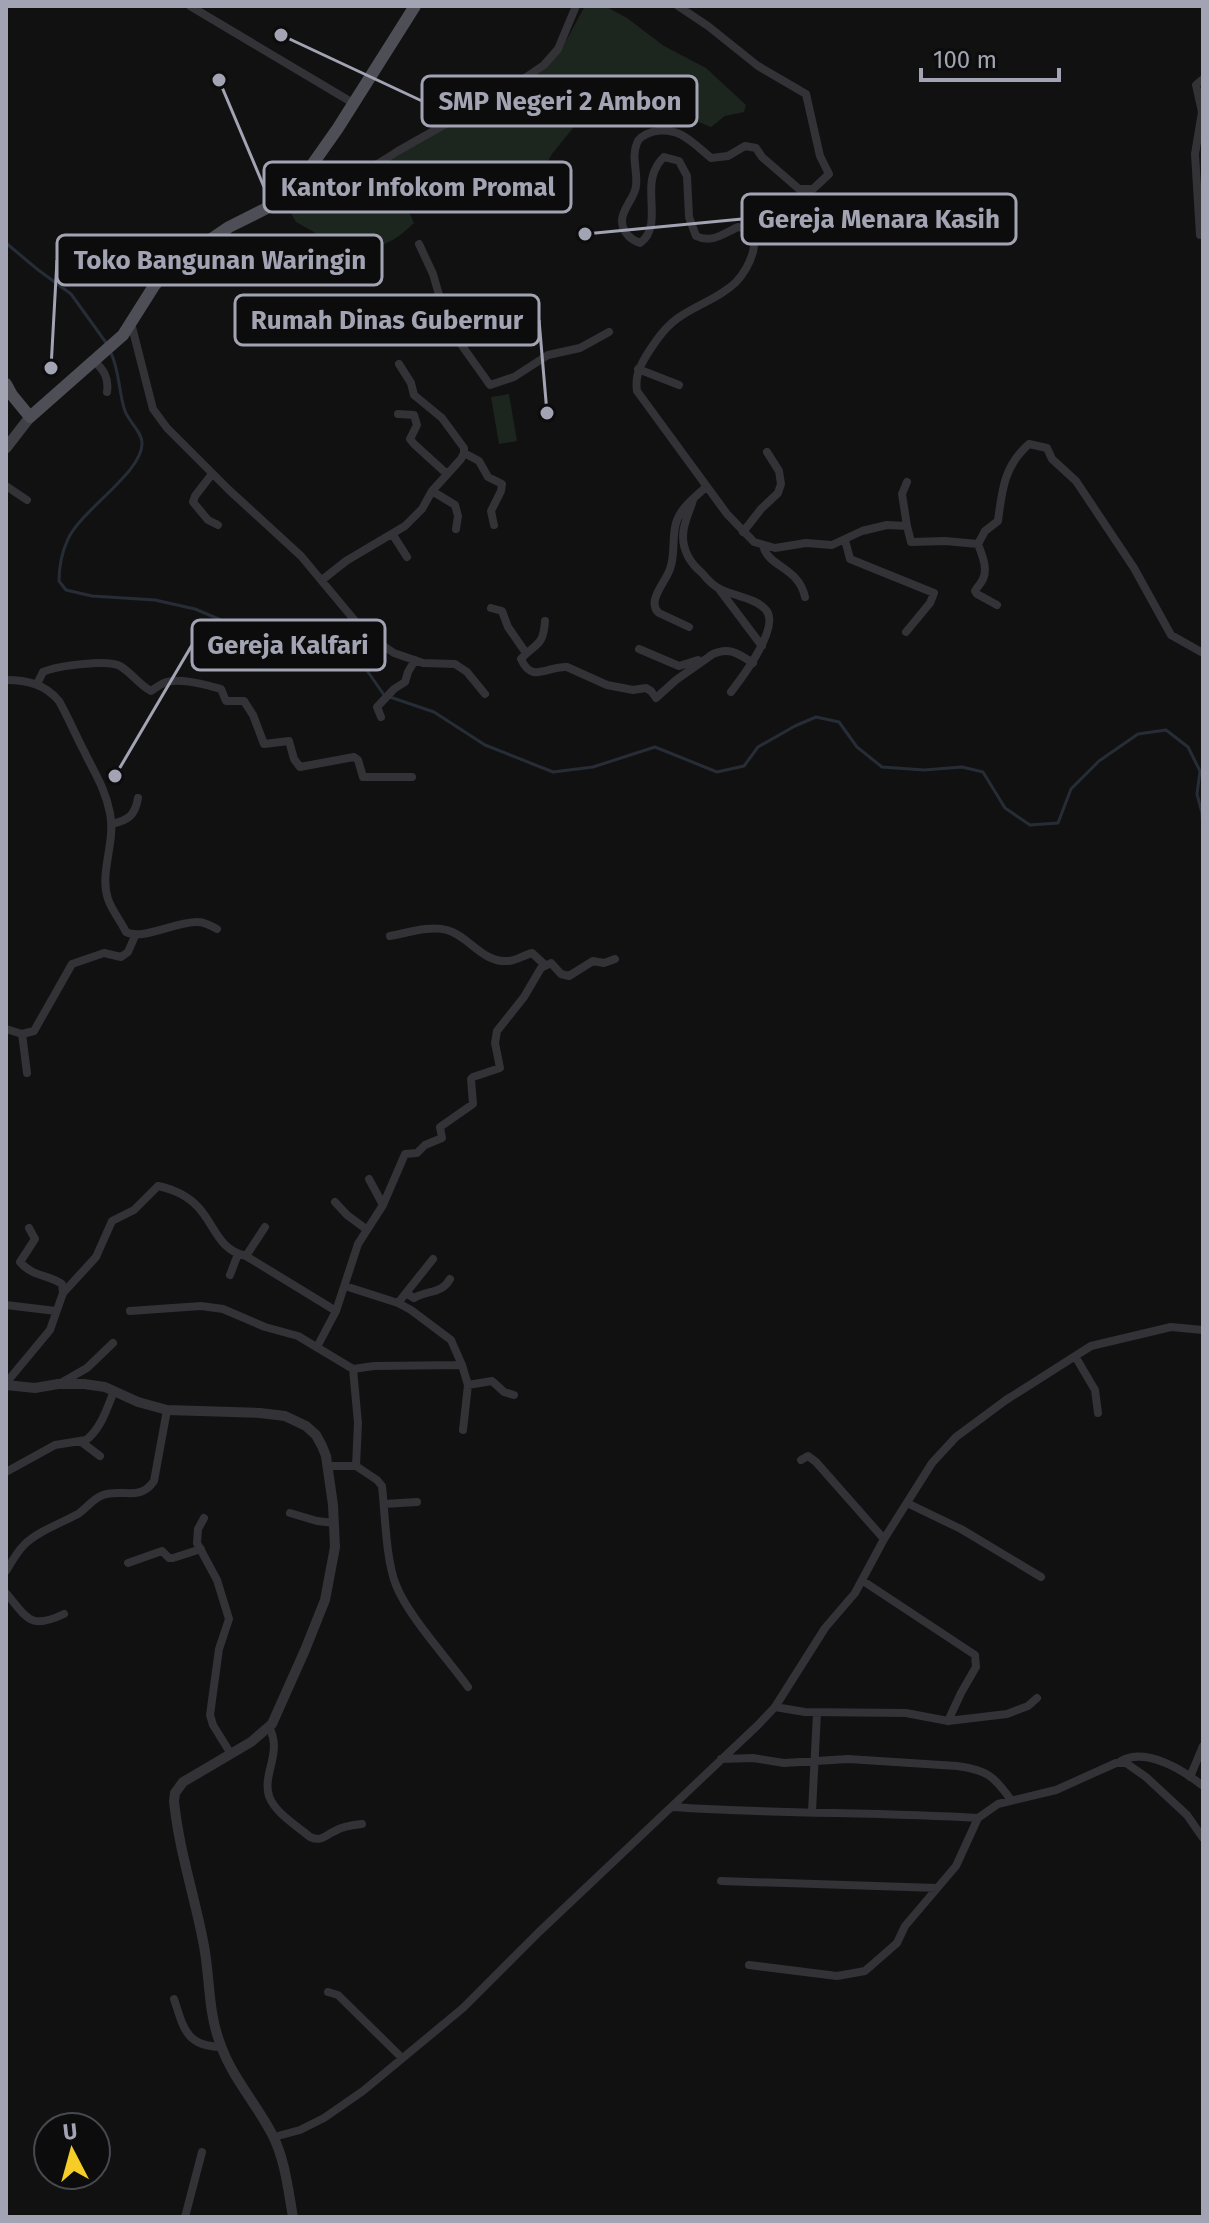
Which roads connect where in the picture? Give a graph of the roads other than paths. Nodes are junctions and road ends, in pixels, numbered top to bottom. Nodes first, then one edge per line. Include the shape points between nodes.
1 (190, 6) edge
2 (415, 6) edge
3 (576, 6) edge
4 (678, 6) edge
5 (205, 10) edge
6 (1203, 79) edge
7 (353, 103) junction
8 (300, 182) junction
9 (1200, 235) dead end
10 (419, 244) dead end
11 (131, 323) junction
12 (609, 332) dead end
13 (96, 358) junction
14 (399, 364) dead end
15 (638, 369) junction
16 (6, 384) edge
17 (679, 385) dead end
18 (107, 392) dead end
19 (398, 414) dead end
20 (30, 417) junction
21 (6, 448) edge
22 (767, 452) dead end
23 (464, 453) junction
24 (212, 474) junction
25 (447, 474) junction
26 (907, 482) dead end
27 (6, 486) edge
28 (706, 487) junction
29 (432, 491) junction
30 (27, 500) dead end
31 (693, 500) junction
32 (218, 525) dead end
33 (494, 525) dead end
34 (907, 526) junction
35 (456, 529) dead end
36 (743, 532) junction
37 (393, 535) junction
38 (845, 540) junction
39 (978, 544) junction
40 (763, 545) junction
41 (407, 557) dead end
42 (322, 580) junction
43 (718, 588) junction
44 (805, 597) dead end
45 (997, 605) dead end
46 (491, 608) dead end
47 (545, 621) dead end
48 (689, 627) dead end
49 (906, 632) dead end
50 (762, 646) junction
51 (639, 649) dead end
52 (526, 653) junction
53 (1202, 653) edge
54 (713, 654) junction
55 (415, 660) junction
56 (753, 663) junction
57 (6, 680) edge
58 (37, 684) junction
59 (731, 692) dead end
60 (485, 694) dead end
61 (381, 717) dead end
62 (412, 777) dead end
63 (138, 798) dead end
64 (112, 824) junction
65 (217, 929) dead end
66 (135, 936) junction
67 (390, 936) dead end
68 (615, 959) dead end
69 (545, 965) junction
70 (6, 1029) edge
71 (22, 1034) junction
72 (27, 1073) dead end
73 (369, 1179) dead end
74 (335, 1202) dead end
75 (383, 1205) junction
76 (265, 1227) dead end
77 (29, 1228) dead end
78 (366, 1229) junction
79 (242, 1255) junction
80 (433, 1259) dead end
81 (230, 1275) dead end
82 (450, 1279) dead end
83 (345, 1286) junction
84 (63, 1293) junction
85 (406, 1293) junction
86 (398, 1303) junction
87 (6, 1305) edge
88 (56, 1311) junction
89 (130, 1311) dead end
90 (336, 1311) junction
91 (1203, 1330) edge
92 (113, 1343) dead end
93 (317, 1347) junction
94 (1075, 1356) junction
95 (462, 1365) junction
96 (353, 1369) junction
97 (6, 1384) edge
98 (58, 1384) junction
99 (468, 1385) junction
100 (114, 1391) junction
101 (514, 1395) dead end
102 (167, 1410) junction
103 (1098, 1413) dead end
104 (463, 1430) dead end
105 (80, 1441) junction
106 (100, 1456) dead end
107 (801, 1460) dead end
108 (327, 1466) junction
109 (356, 1466) junction
110 (6, 1472) edge
111 (417, 1502) dead end
112 (907, 1503) junction
113 (384, 1504) junction
114 (290, 1513) dead end
115 (204, 1518) dead end
116 (334, 1523) junction
117 (884, 1539) junction
118 (201, 1549) junction
119 (128, 1563) dead end
120 (6, 1571) edge
121 (1041, 1577) dead end
122 (863, 1581) junction
123 (6, 1593) edge
124 (64, 1614) dead end
125 (468, 1687) dead end
126 (1037, 1698) dead end
127 (775, 1707) junction
128 (817, 1713) junction
129 (948, 1721) junction
130 (269, 1727) junction
131 (1203, 1746) edge
132 (231, 1754) junction
133 (720, 1759) junction
134 (816, 1761) junction
135 (1121, 1762) junction
136 (1190, 1777) junction
137 (1203, 1786) edge
138 (1011, 1800) junction
139 (672, 1807) junction
140 (812, 1812) junction
141 (978, 1818) junction
142 (362, 1824) dead end
143 (1203, 1838) edge
144 (721, 1881) dead end
145 (937, 1888) junction
146 (749, 1965) dead end
147 (328, 1992) dead end
148 (174, 1999) dead end
149 (221, 2047) junction
150 (402, 2058) junction
151 (274, 2137) junction
152 (202, 2152) dead end
153 (185, 2217) edge
154 (293, 2217) edge

1 - 5 street
2 - 7 main road
3 - 8 street via 554,55 522,80 329,195 318,197
4 - 15 street via 749,60 806,94 829,174 813,189 799,189 756,148 745,146 711,158 671,130 637,141 637,189 622,221 632,240 640,243 649,234 652,177 664,157 679,161 687,176 689,217 696,236 711,240 743,227 755,244 734,284 676,319
5 - 7 street
6 - 9 street via 1196,85 1202,112 1195,154
7 - 8 main road
8 - 11 main road via 271,206 170,267
10 - 12 street via 448,326 490,385
11 - 13 main road
11 - 24 street via 153,409
13 - 18 street via 107,379
13 - 20 main road
14 - 23 street via 414,395 442,418
15 - 17 street
15 - 28 street via 637,391
16 - 20 main road
19 - 25 street via 414,415 417,425 410,439
20 - 21 main road
22 - 36 street via 781,484
23 - 25 street
23 - 33 street via 502,484 491,508
24 - 32 street via 193,502
24 - 42 street
25 - 29 street
26 - 34 street via 902,494
27 - 30 street
28 - 31 street
28 - 36 street
29 - 35 street via 455,505
29 - 37 street via 417,515
31 - 43 street via 683,531 685,548 690,562
31 - 48 street via 676,522 673,560 654,605 659,613
34 - 38 street via 887,525
34 - 39 street via 911,542
36 - 40 street
37 - 41 street
37 - 42 street
38 - 40 street via 783,548
38 - 49 street via 850,559 934,593
39 - 45 street via 985,571 975,591
39 - 53 street via 998,521 1006,475 1016,456 1029,444 1047,448 1076,481 1134,568 1171,635
40 - 44 street via 767,555 801,583
42 - 55 street via 373,639
43 - 50 street
43 - 50 street via 766,610 769,620
46 - 52 street via 502,611
47 - 52 street via 539,645
50 - 56 street
51 - 54 street via 679,666
52 - 54 street via 521,661 531,672 567,667 607,685 646,688 656,698
54 - 56 street via 735,651
55 - 60 street via 455,664
55 - 61 street via 405,682 377,707
56 - 59 street
57 - 58 street
58 - 62 street via 43,672 55,667 112,664 151,691 170,681 221,689 229,703 244,701 264,744 289,741 300,767 354,757 363,777
58 - 64 street via 65,711 98,776
63 - 64 street via 134,814
64 - 66 street via 107,895 126,932
65 - 66 street via 198,922
66 - 71 street via 121,957 104,953 72,964 34,1031
67 - 69 street via 445,929 494,959 512,961 532,953
68 - 69 street via 593,961 569,976 551,963
69 - 75 street via 497,1031 500,1068 471,1079 473,1104 440,1127 442,1138 417,1153 406,1153
70 - 71 street
71 - 72 street
73 - 75 street
74 - 78 street
75 - 78 street
76 - 79 street
77 - 84 street via 35,1239 20,1262 35,1275 59,1281
78 - 83 street
79 - 81 street
79 - 84 street via 222,1243 195,1204 158,1186 134,1210 112,1221 96,1257
79 - 90 street
80 - 85 street
82 - 85 street via 439,1291 416,1298
83 - 86 street
83 - 90 street
84 - 88 street
85 - 86 street
86 - 95 street via 451,1340
87 - 88 street
88 - 97 street via 50,1330
89 - 93 street via 223,1309
90 - 93 street
91 - 94 street via 1163,1328 1103,1342
92 - 98 street via 87,1368
93 - 96 street
94 - 103 street via 1095,1390
94 - 112 street via 956,1437
95 - 96 street
95 - 99 street
96 - 109 street
97 - 98 street
98 - 100 street
99 - 101 street via 492,1381
99 - 104 street
100 - 102 street
100 - 105 street via 95,1432
102 - 108 street via 293,1418 316,1435
102 - 120 street via 148,1489 95,1499 23,1546
105 - 106 street
105 - 110 street via 55,1445
107 - 117 street via 808,1456 816,1462
108 - 109 street
108 - 116 street
109 - 113 street via 382,1486
111 - 113 street
112 - 117 street
112 - 121 street
113 - 125 street via 397,1588
114 - 116 street
115 - 118 street via 196,1538
116 - 130 street via 325,1600
117 - 122 street
118 - 119 street via 173,1558 162,1551
118 - 132 street via 229,1614 210,1715
122 - 127 street via 825,1628
122 - 129 street via 975,1655 976,1667
123 - 124 street via 38,1623
126 - 129 street via 1007,1714
127 - 128 street
127 - 133 street
128 - 129 street via 906,1713
128 - 134 street
130 - 132 street
130 - 142 street via 275,1750 269,1794 276,1807 316,1840
131 - 136 street
132 - 149 street via 183,1782 174,1801
133 - 134 street
133 - 139 street
134 - 138 street via 969,1767 995,1778
134 - 140 street
135 - 136 street via 1143,1756
135 - 138 street via 1056,1790
135 - 143 street via 1165,1794
136 - 137 street
138 - 141 street
139 - 140 street
139 - 150 street via 463,2008
140 - 141 street
141 - 145 street via 956,1866
144 - 145 street
145 - 146 street via 897,1943 865,1971 837,1976
147 - 150 street via 345,2001
148 - 149 street via 194,2041
149 - 151 street
150 - 151 street via 324,2118
151 - 154 street
152 - 153 street

